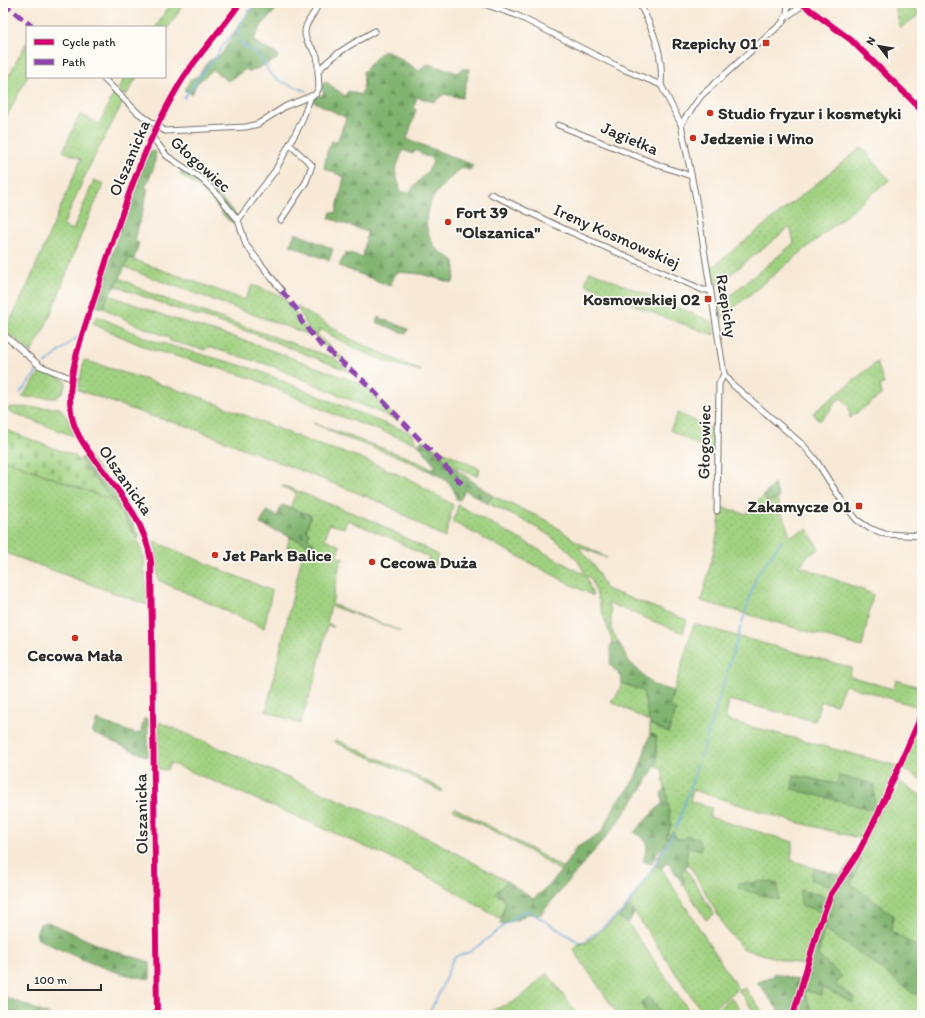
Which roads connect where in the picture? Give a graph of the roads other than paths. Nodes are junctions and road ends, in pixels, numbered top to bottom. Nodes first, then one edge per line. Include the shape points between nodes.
1 (240, 3) edge
2 (318, 3) edge
3 (481, 3) edge
4 (639, 3) edge
5 (788, 3) edge
6 (802, 4) edge
7 (785, 18) junction
8 (375, 31) dead end
9 (318, 71) junction
10 (103, 78) edge
11 (661, 85) junction
12 (311, 96) junction
13 (922, 107) edge
14 (681, 124) junction
15 (558, 125) dead end
16 (157, 127) junction
17 (152, 138) junction
18 (290, 145) junction
19 (691, 176) junction
20 (491, 194) dead end
21 (238, 220) junction
22 (281, 220) dead end
23 (710, 290) junction
24 (282, 291) dead end
25 (3, 334) edge
26 (724, 374) junction
27 (73, 379) junction
28 (718, 511) dead end
29 (922, 536) edge
30 (157, 1015) edge

1 - 16 street, Olszanicka via 188,71
2 - 9 street via 306,24 305,31 306,41 317,56
3 - 11 street via 516,14 623,69
4 - 11 street via 657,43 661,59
5 - 7 street
6 - 7 street
6 - 13 street via 851,40 920,108
7 - 14 street via 701,96
8 - 9 street via 330,59
9 - 12 street via 319,87 316,94
10 - 16 street via 138,113
11 - 14 street, Rzepichy
12 - 16 street via 286,106 258,124 246,127 174,132
12 - 18 street
14 - 19 street, Rzepichy
15 - 19 street, Jagiełka via 664,168
16 - 17 street, Olszanicka
17 - 21 street, Głogowiec via 167,156 203,180
17 - 27 street, Olszanicka via 119,219 80,345
18 - 21 street via 275,171
18 - 22 street via 312,165 306,182
19 - 23 street, Rzepichy
20 - 23 street, Ireny Kosmowskiej via 600,245 703,290
21 - 24 street, Głogowiec via 246,245
23 - 26 street, Rzepichy
25 - 27 street via 40,366
26 - 28 street, Głogowiec via 719,384
26 - 29 street via 733,385 803,445 857,520 885,534
27 - 30 street, Olszanicka via 71,408 76,430 138,520 147,540 151,561

